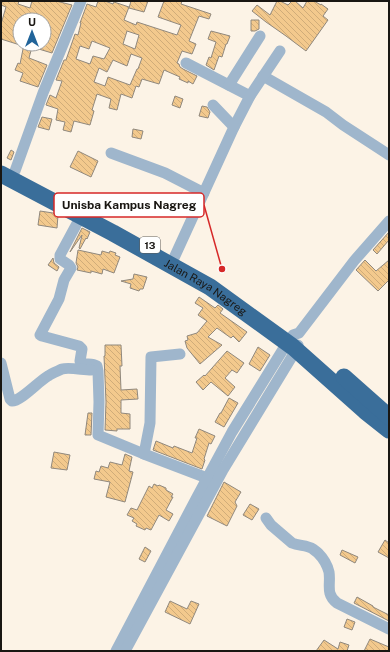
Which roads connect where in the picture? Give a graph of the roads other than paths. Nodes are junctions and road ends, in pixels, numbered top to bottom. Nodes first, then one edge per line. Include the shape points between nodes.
1 (81, 1) edge
2 (260, 36) dead end
3 (280, 51) dead end
4 (186, 62) dead end
5 (263, 76) junction
6 (229, 85) junction
7 (250, 96) junction
8 (213, 105) dead end
9 (234, 126) junction
10 (111, 153) dead end
11 (389, 155) edge
12 (6, 170) edge
13 (204, 192) junction
14 (81, 216) junction
15 (389, 221) edge
16 (174, 258) junction
17 (295, 340) junction
18 (180, 354) dead end
19 (1, 363) edge
20 (98, 370) junction
21 (389, 417) edge
22 (389, 430) edge
23 (144, 454) junction
24 (219, 468) junction
25 (207, 478) junction
26 (266, 518) dead end
27 (389, 630) edge
28 (116, 651) edge
29 (125, 651) edge

1 - 12 street
2 - 6 street
3 - 5 street
4 - 6 street
5 - 7 street
5 - 11 street via 326,112
6 - 7 street
7 - 9 street
8 - 9 street
9 - 13 street
10 - 13 street via 165,173
12 - 14 highway, Jalan Raya Nagreg / 13
12 - 16 highway, Jalan Raya Nagreg / 13
13 - 16 street
14 - 17 highway, Jalan Raya Nagreg / 13 via 210,287
14 - 20 street via 59,258 71,268 64,280 59,299 40,335 79,346 82,350 81,363 94,364
15 - 17 street via 354,261
16 - 17 highway, Jalan Raya Nagreg / 13 via 242,297
17 - 21 highway, Jalan Raya Nagreg / 13
17 - 22 highway, Jalan Raya Nagreg / 13 via 365,411
17 - 24 street via 234,430
18 - 23 street via 151,357 150,422
19 - 20 street via 12,401 23,396 48,375 64,368
20 - 23 street via 98,435
23 - 25 street
24 - 25 street
24 - 29 street
25 - 28 street
26 - 27 street via 292,543 313,548 324,560 329,572 329,593 336,603

